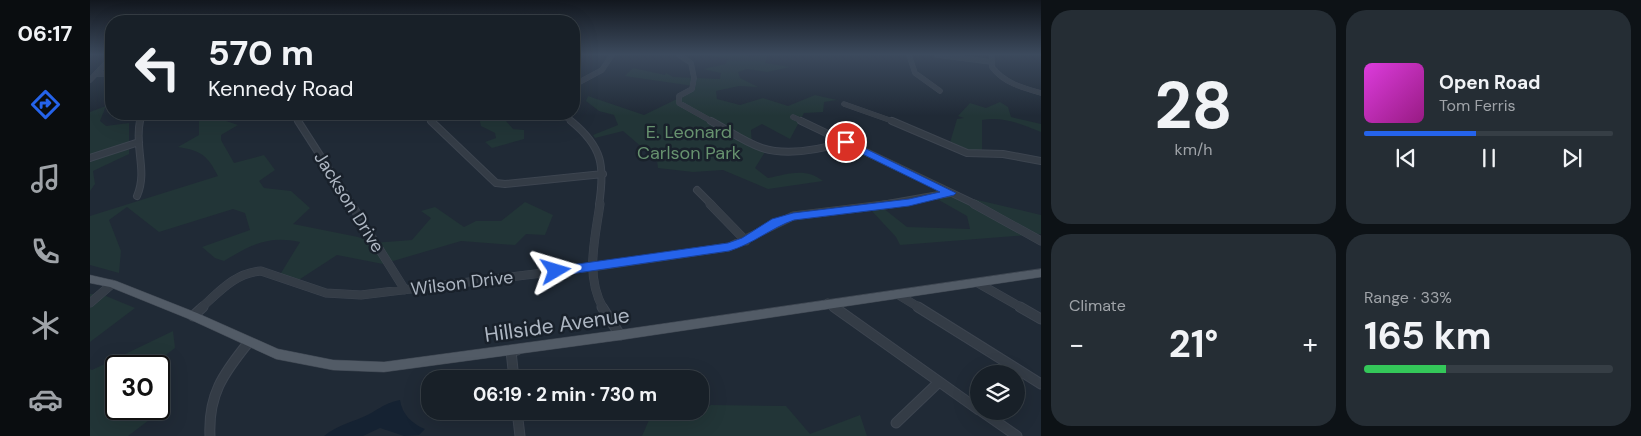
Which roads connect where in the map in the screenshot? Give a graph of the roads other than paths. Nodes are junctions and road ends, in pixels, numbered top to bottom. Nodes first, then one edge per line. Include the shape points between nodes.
1 (592, 75) edge
2 (693, 75) edge
3 (918, 75) edge
4 (999, 75) edge
5 (580, 82) edge
6 (940, 91) dead end
7 (1041, 94) edge
8 (844, 104) dead end
9 (793, 117) dead end
10 (141, 120) edge
11 (298, 120) edge
12 (430, 120) edge
13 (569, 120) edge
14 (139, 142) junction
15 (846, 142) junction
16 (90, 158) edge
17 (1041, 161) edge
18 (603, 174) junction
19 (697, 190) dead end
20 (950, 193) junction
21 (137, 196) dead end
22 (746, 241) junction
23 (1041, 241) edge
24 (592, 267) junction
25 (1041, 273) edge
26 (90, 278) edge
27 (978, 283) junction
28 (112, 284) junction
29 (405, 290) junction
30 (897, 294) junction
31 (90, 303) edge
32 (828, 304) junction
33 (193, 316) junction
34 (1041, 319) edge
35 (620, 335) junction
36 (248, 343) junction
37 (524, 349) junction
38 (513, 370) edge
39 (939, 382) junction
40 (1041, 384) edge
41 (970, 403) edge
42 (518, 420) edge
43 (994, 420) edge
44 (896, 423) dead end
45 (210, 436) edge
46 (520, 436) edge
47 (1016, 436) edge

1 - 5 street
2 - 15 street via 692,89 679,96 679,103 752,144 783,152
3 - 6 street
4 - 7 street
8 - 17 street via 967,153 984,156 1003,154
9 - 15 street
10 - 14 street
11 - 29 street, Jackson Drive
12 - 18 street via 496,183
13 - 18 street via 593,142 600,155
14 - 16 street
14 - 21 street via 142,185
15 - 20 street
18 - 24 street
19 - 22 street
20 - 22 street, Wilson Drive via 909,202 793,216 776,222
20 - 23 street
22 - 24 street, Wilson Drive via 718,249
24 - 29 street, Wilson Drive
24 - 35 street via 595,290
25 - 27 main road, Hillside Avenue
26 - 28 main road, Hillside Avenue
27 - 30 main road, Hillside Avenue
27 - 34 street
28 - 31 street
28 - 33 main road, Hillside Avenue
29 - 33 street, Wilson Drive via 337,295 256,271 232,280
30 - 32 main road, Hillside Avenue
30 - 40 street
32 - 35 main road, Hillside Avenue
32 - 39 street
33 - 36 main road, Hillside Avenue
35 - 37 main road, Hillside Avenue
36 - 37 main road, Hillside Avenue via 292,358 358,366 399,366
36 - 45 street via 227,368 214,391 208,414
37 - 38 street via 511,351
39 - 41 street
39 - 44 street
42 - 46 street
43 - 47 street

